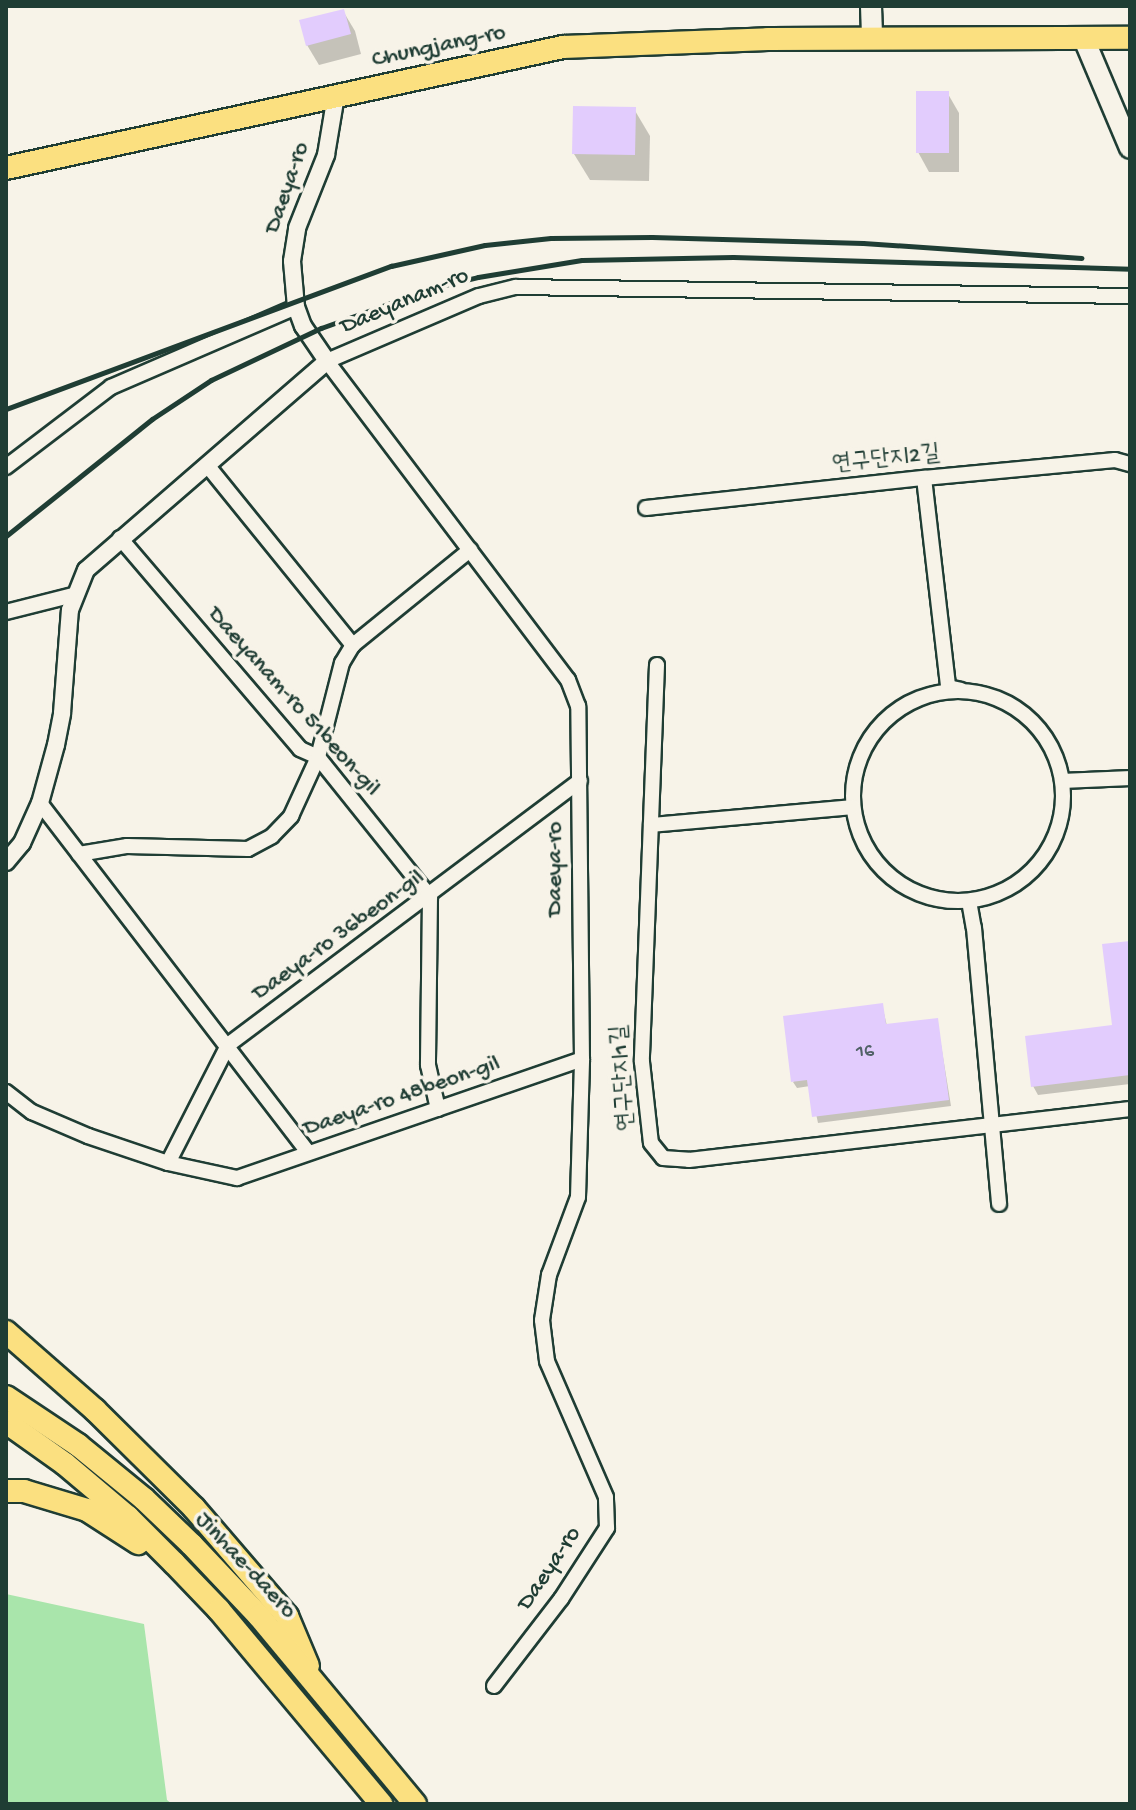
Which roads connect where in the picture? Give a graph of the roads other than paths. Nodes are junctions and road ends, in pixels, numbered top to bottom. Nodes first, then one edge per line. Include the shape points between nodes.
1 (871, 6) edge
2 (1130, 38) edge
3 (872, 39) junction
4 (1084, 39) junction
5 (336, 95) junction
6 (1130, 148) edge
7 (6, 168) edge
8 (1130, 296) edge
9 (296, 307) junction
10 (327, 361) junction
11 (1130, 464) edge
12 (207, 465) junction
13 (6, 467) edge
14 (924, 478) junction
15 (646, 508) dead end
16 (120, 538) junction
17 (470, 550) junction
18 (73, 595) junction
19 (6, 612) edge
20 (353, 645) junction
21 (657, 665) dead end
22 (962, 690) junction
23 (318, 757) junction
24 (1130, 778) edge
25 (580, 781) junction
26 (1063, 781) junction
27 (40, 803) junction
28 (852, 807) junction
29 (651, 825) junction
30 (79, 854) junction
31 (6, 862) edge
32 (430, 897) junction
33 (969, 901) junction
34 (228, 1045) junction
35 (582, 1059) junction
36 (6, 1092) edge
37 (438, 1109) junction
38 (1130, 1109) edge
39 (994, 1126) junction
40 (308, 1152) junction
41 (168, 1163) junction
42 (999, 1204) dead end
43 (6, 1332) edge
44 (6, 1397) edge
45 (6, 1422) edge
46 (6, 1491) edge
47 (219, 1610) junction
48 (494, 1686) dead end
49 (318, 1690) junction
50 (411, 1799) edge
51 (381, 1804) edge

1 - 3 main road
2 - 4 main road, Chungjang-ro
3 - 4 main road, Chungjang-ro
3 - 5 main road, Chungjang-ro via 563,47
4 - 6 main road
5 - 7 main road, Chungjang-ro
5 - 9 street, Daeya-ro via 326,155 293,246
8 - 10 street, Daeyanam-ro via 516,287 479,296
9 - 10 street, Daeya-ro
9 - 13 street via 111,387
10 - 12 street, Daeyanam-ro
10 - 17 street, Daeya-ro
11 - 14 street, 연구단지2길 via 1115,460
12 - 16 street, Daeyanam-ro
12 - 20 street
14 - 15 street, 연구단지2길
14 - 22 street via 948,687
16 - 18 street, Daeyanam-ro via 86,570
16 - 23 street, Daeyanam-ro 51beon-gil via 300,749
17 - 20 street
17 - 25 street, Daeya-ro via 572,688 579,722
18 - 19 street
18 - 27 street, Daeyanam-ro via 62,713
20 - 23 street via 342,663
21 - 29 street, 연구단지1길
22 - 26 street via 992,695 1029,718 1055,753
22 - 28 street via 932,693 904,704 881,723 858,762
23 - 30 street via 291,816 272,836 248,849 127,846
23 - 32 street, Daeyanam-ro 51beon-gil
24 - 26 street
25 - 32 street, Daeya-ro 36beon-gil
25 - 35 street, Daeya-ro
26 - 33 street via 1063,815 1051,847 1037,865 1002,892
27 - 30 street
27 - 31 street, Daeyanam-ro via 22,843
28 - 29 street
28 - 33 street via 861,839 879,867 905,888 936,899
29 - 39 street, 연구단지1길 via 642,1062 651,1143 663,1158 689,1160
30 - 34 street
32 - 34 street, Daeya-ro 36beon-gil
32 - 37 street via 428,1065
33 - 39 street
34 - 40 street
34 - 41 street, Daeya-ro 36beon-gil
35 - 37 street, Daeya-ro 48beon-gil
35 - 48 street, Daeya-ro via 578,1197 549,1275 542,1320 547,1361 606,1497 607,1528
36 - 41 street via 32,1112
37 - 40 street, Daeya-ro 48beon-gil
38 - 39 street, 연구단지1길
39 - 42 street
40 - 41 street, Daeya-ro 48beon-gil via 237,1178
43 - 49 main road via 95,1410 219,1536 287,1616
44 - 49 main road, Jinhae-daero via 78,1445 144,1499 259,1616
45 - 47 main road, Jinhae-daero via 128,1517
46 - 47 main road via 54,1498 105,1519
47 - 51 main road, Jinhae-daero
49 - 50 main road, Jinhae-daero

